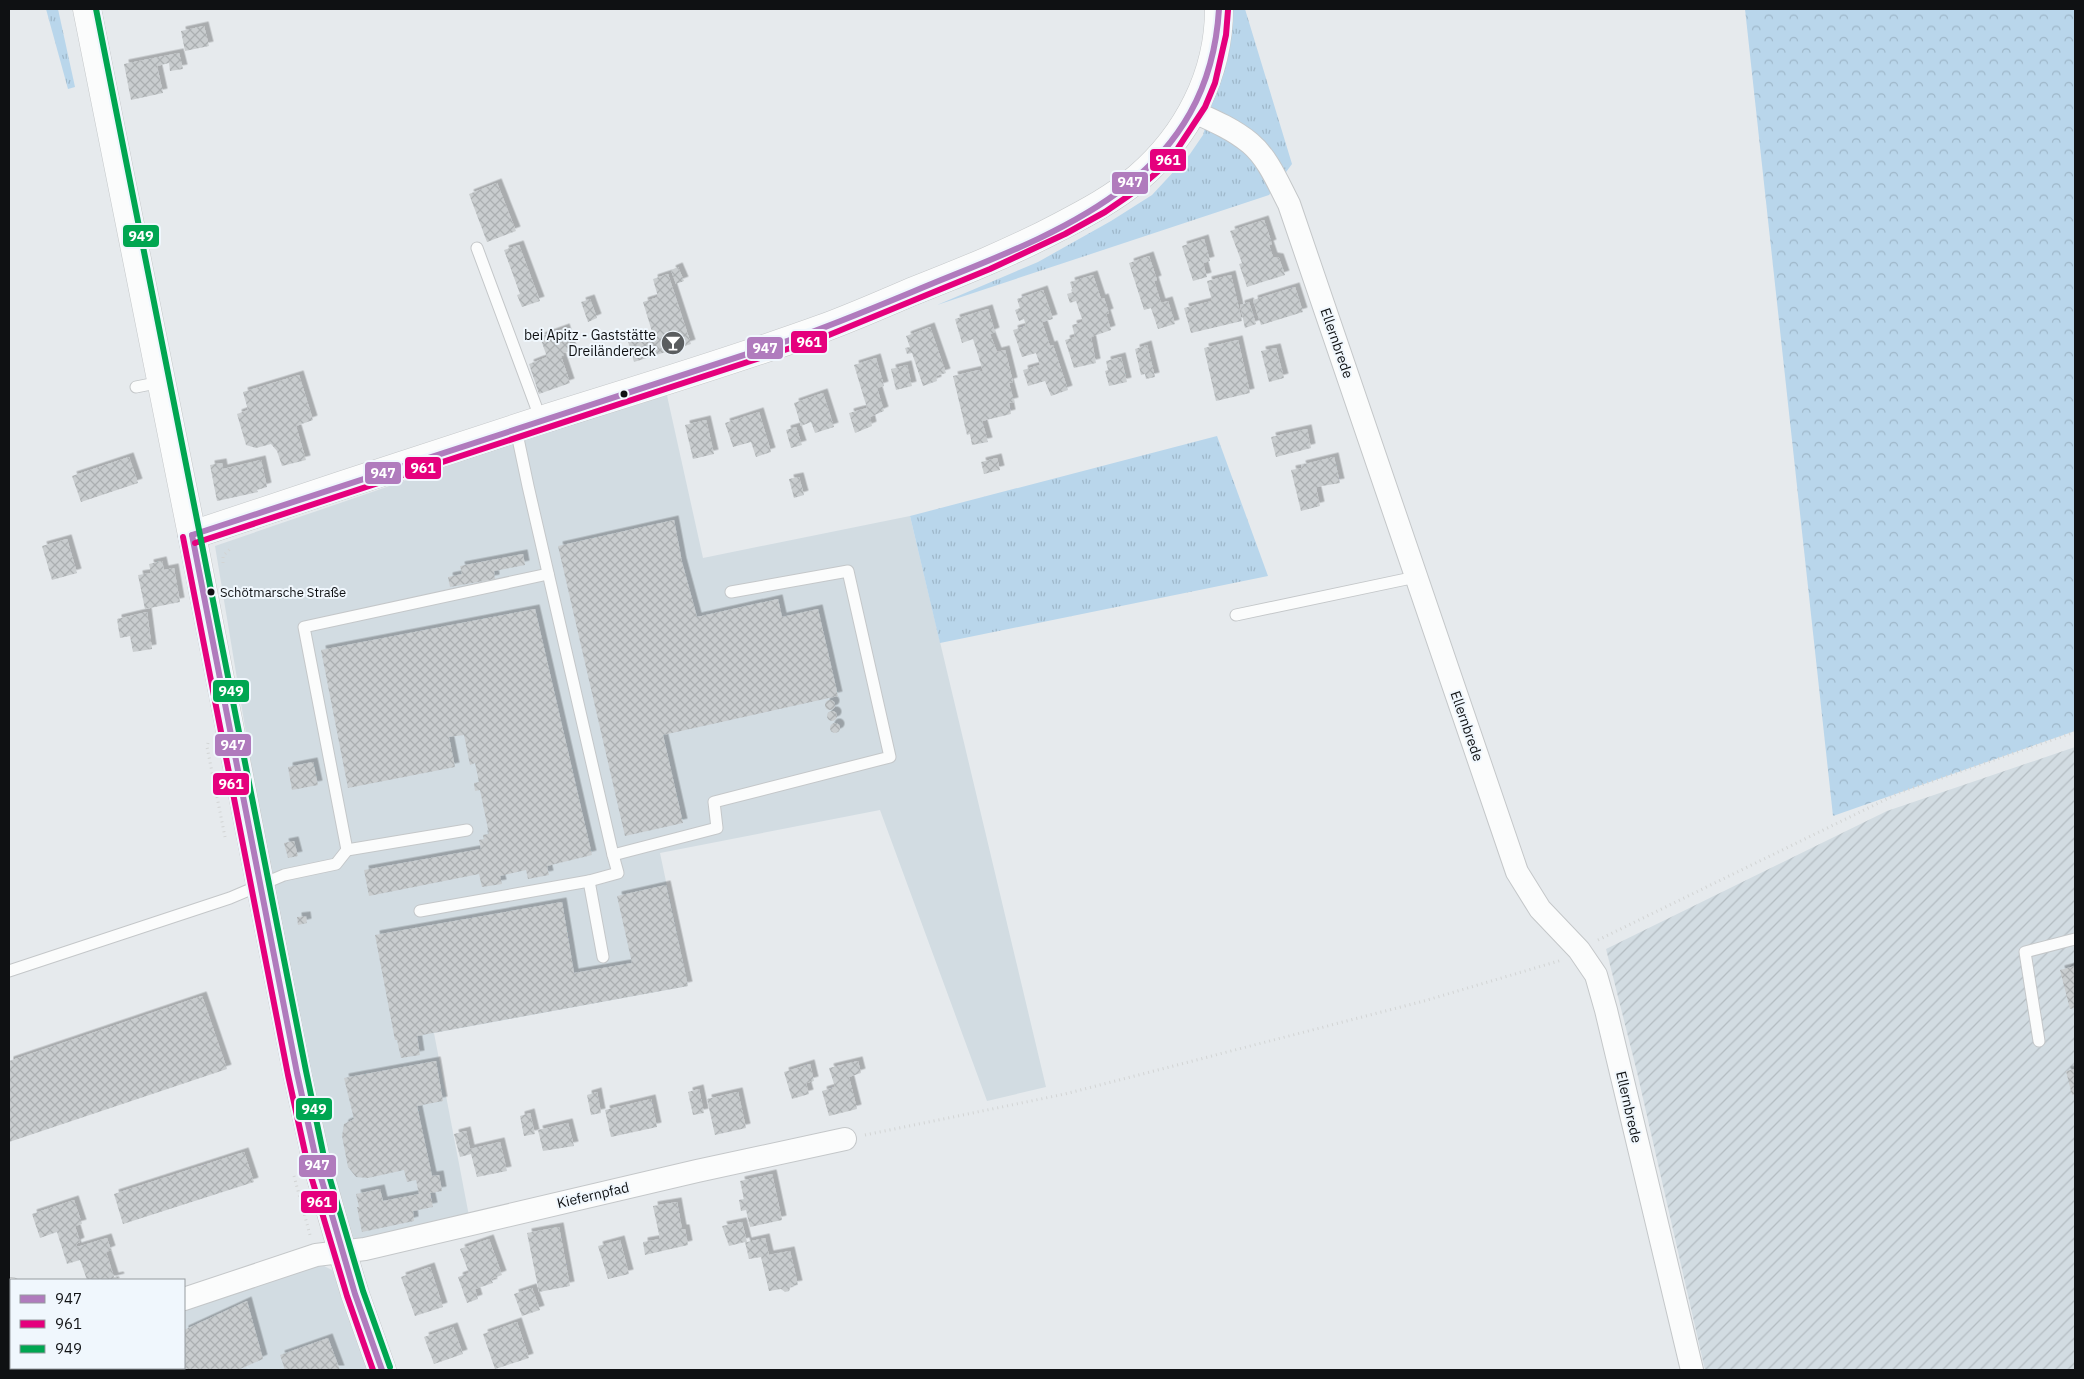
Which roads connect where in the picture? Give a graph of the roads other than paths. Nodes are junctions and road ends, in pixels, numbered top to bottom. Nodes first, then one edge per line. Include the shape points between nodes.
1 (87, 9) edge
2 (1219, 9) edge
3 (1192, 111) junction
4 (477, 248) dead end
5 (529, 424) junction
6 (192, 535) junction
7 (548, 574) junction
8 (1416, 576) junction
9 (731, 592) dead end
10 (1236, 615) dead end
11 (467, 830) dead end
12 (347, 850) junction
13 (613, 855) junction
14 (589, 880) junction
15 (260, 887) junction
16 (420, 911) dead end
17 (2075, 939) edge
18 (603, 957) dead end
19 (9, 971) edge
20 (2039, 1041) dead end
21 (845, 1139) road end
22 (342, 1251) junction
23 (185, 1299) edge
24 (382, 1370) edge
25 (1692, 1370) edge

1 - 6 street via 149,384
2 - 3 street via 1206,84
3 - 5 street via 1177,137 1137,178 1092,210 1041,236 822,328
3 - 8 street, Ellernbrede via 1250,143 1270,167 1289,204
4 - 5 lane
5 - 6 street
5 - 7 lane
6 - 15 street
7 - 12 lane via 304,627
7 - 13 lane
8 - 10 lane
8 - 25 street, Ellernbrede via 1517,872 1540,909 1579,950 1596,975
9 - 13 lane via 848,572 890,757 714,802 717,828
11 - 12 lane
12 - 15 lane via 336,864 284,875
13 - 14 lane via 618,873
14 - 16 lane
14 - 18 lane
15 - 19 lane
15 - 22 street via 315,1155
17 - 20 lane via 2025,952
21 - 22 street, Kiefernpfad
22 - 23 street, Kiefernpfad via 316,1255
22 - 24 street

